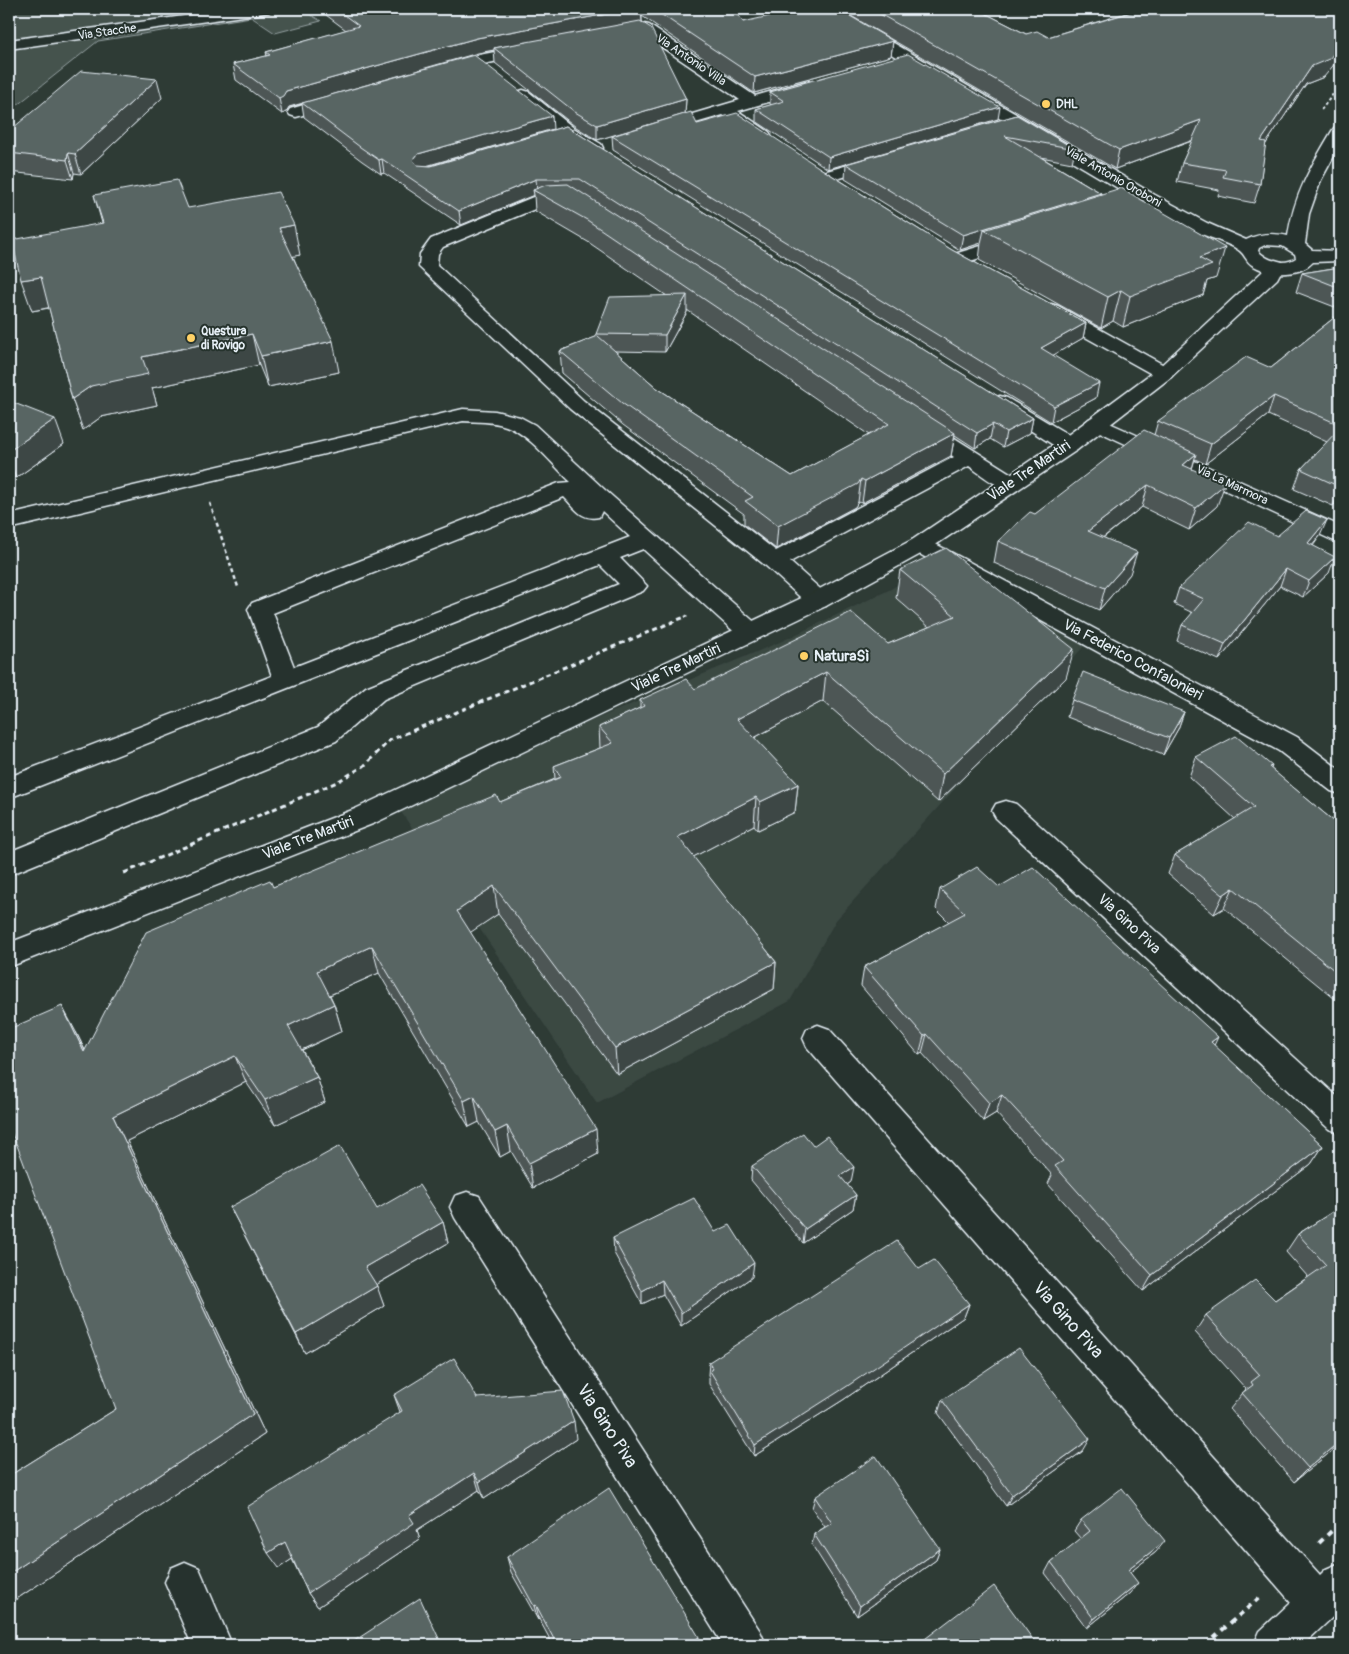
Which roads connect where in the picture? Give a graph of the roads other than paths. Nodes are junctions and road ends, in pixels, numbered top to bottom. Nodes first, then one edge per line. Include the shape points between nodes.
1 (264, 9) edge
2 (825, 9) edge
3 (605, 36) edge
4 (9, 45) edge
5 (547, 47) edge
6 (910, 58) junction
7 (479, 60) junction
8 (890, 64) edge
9 (461, 65) edge
10 (494, 72) edge
11 (825, 81) edge
12 (509, 84) edge
13 (351, 97) edge
14 (752, 101) junction
15 (724, 109) junction
16 (296, 112) dead end
17 (1019, 121) junction
18 (996, 128) edge
19 (1340, 131) edge
20 (569, 132) junction
21 (641, 134) edge
22 (550, 138) edge
23 (779, 145) edge
24 (612, 151) edge
25 (892, 158) edge
26 (811, 166) edge
27 (826, 176) junction
28 (843, 187) edge
29 (1150, 198) junction
30 (1127, 206) edge
31 (590, 208) edge
32 (1033, 235) edge
33 (942, 248) edge
34 (1249, 248) junction
35 (1301, 250) junction
36 (1340, 256) edge
37 (958, 259) junction
38 (1275, 266) junction
39 (975, 268) edge
40 (1035, 302) edge
41 (1164, 372) junction
42 (986, 393) edge
43 (904, 414) edge
44 (1096, 423) junction
45 (1069, 445) junction
46 (970, 457) junction
47 (1010, 483) junction
48 (9, 522) edge
49 (1340, 535) edge
50 (920, 545) junction
51 (625, 547) junction
52 (774, 561) junction
53 (818, 600) junction
54 (750, 632) junction
55 (286, 680) junction
56 (1340, 784) edge
57 (9, 788) edge
58 (1006, 811) dead end
59 (9, 864) edge
60 (9, 955) edge
61 (818, 1038) dead end
62 (1340, 1118) edge
63 (467, 1207) dead end
64 (185, 1582) dead end
65 (1329, 1593) edge
66 (212, 1645) edge
67 (746, 1645) edge
68 (1274, 1645) edge

1 - 4 street, Via Stacche
2 - 6 street, Viale Antonio Oroboni
3 - 14 street, Via Antonio Villa via 644,28
5 - 7 street
6 - 8 street
6 - 17 street, Viale Antonio Oroboni
7 - 9 street
7 - 10 street
11 - 14 street, Via Antonio Villa
12 - 20 street
13 - 16 street
14 - 15 street, Via Antonio Villa
15 - 21 street, Via Antonio Villa
15 - 23 street
17 - 18 street
17 - 29 street, Viale Antonio Oroboni
19 - 35 street via 1312,180 1300,214
20 - 22 street
20 - 24 street via 595,148
25 - 27 street
26 - 27 street
27 - 28 street
29 - 30 street
29 - 34 street, Viale Antonio Oroboni via 1201,228
31 - 52 street via 574,198 544,199 437,243 426,258 428,266 578,405
32 - 37 street
33 - 37 street
34 - 35 street via 1254,243 1270,239 1285,241
34 - 38 street, Viale Antonio Oroboni via 1255,259
35 - 36 street
35 - 38 street via 1306,259 1300,264
37 - 39 street
38 - 41 street, Viale Tre Martiri via 1270,275
40 - 41 street
41 - 44 street, Viale Tre Martiri
42 - 45 street
43 - 46 street
44 - 45 street, Viale Tre Martiri
44 - 49 street, Via La Marmora
45 - 47 street, Viale Tre Martiri
46 - 47 street
46 - 52 street
47 - 50 street, Viale Tre Martiri
48 - 51 street via 463,415 495,416 528,429
50 - 53 street, Viale Tre Martiri
50 - 56 street, Via Federico Confalonieri via 1288,744
51 - 54 street via 699,587
51 - 55 street
51 - 55 street via 567,488 260,609
51 - 59 street via 635,586 375,693 327,734
52 - 53 street
53 - 54 street, Viale Tre Martiri
54 - 60 street, Viale Tre Martiri via 365,816
55 - 57 street
58 - 62 street, Via Gino Piva
61 - 65 street, Via Gino Piva
63 - 67 street, Via Gino Piva
64 - 66 street
65 - 68 street, Via Gino Piva

